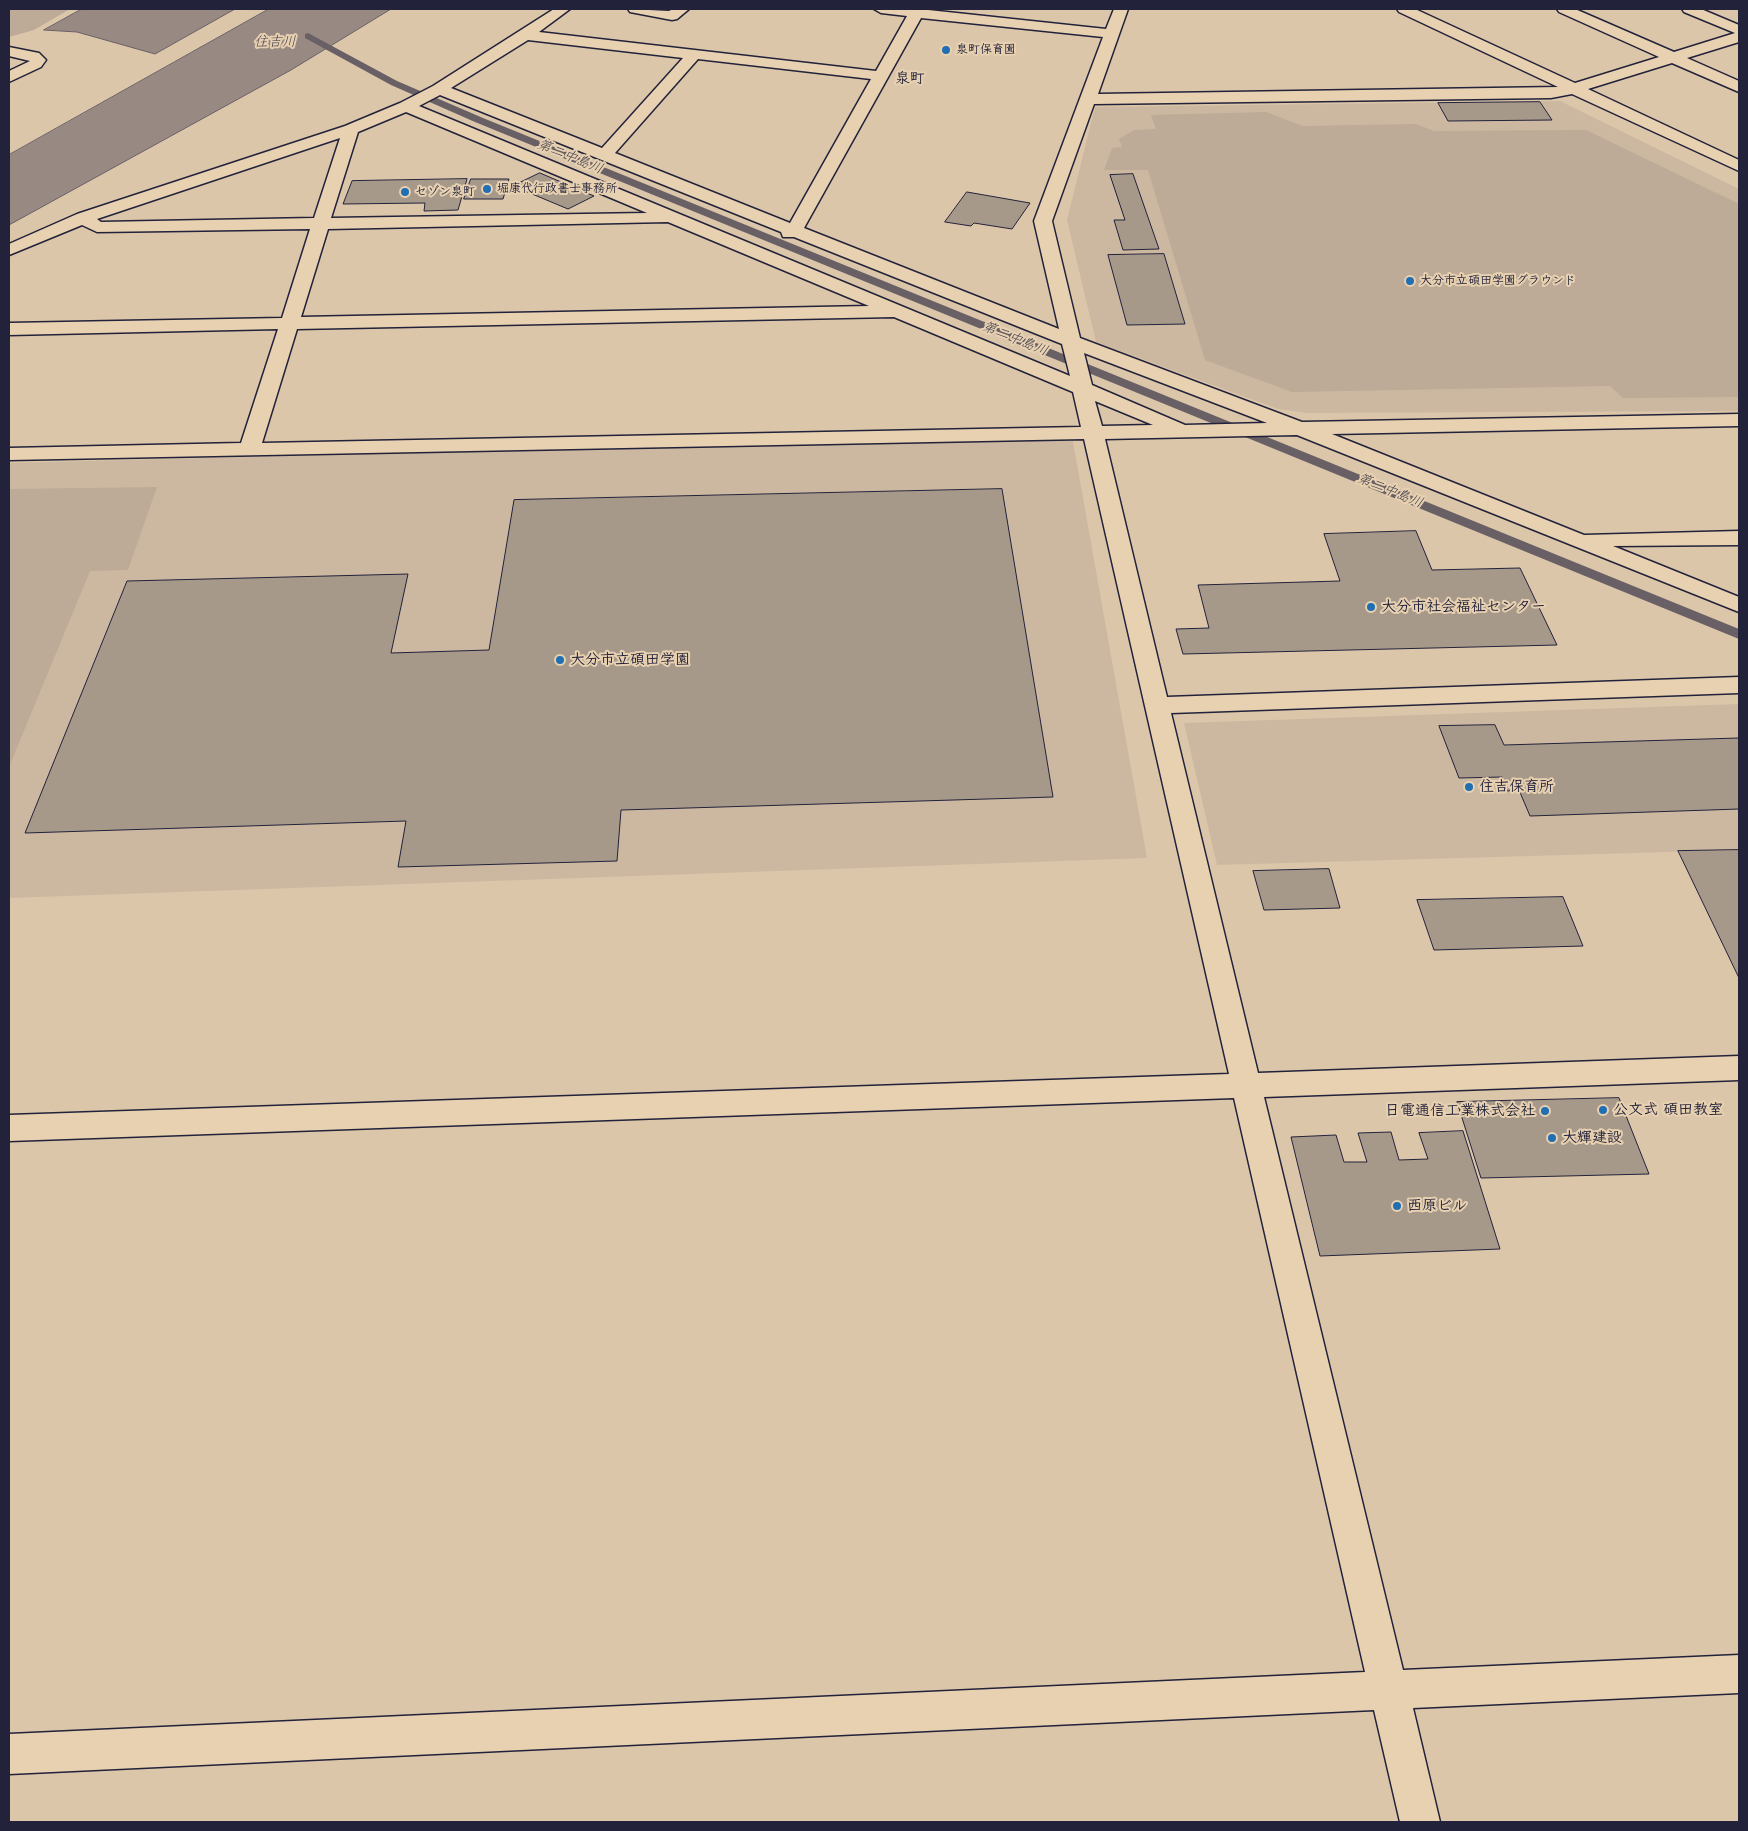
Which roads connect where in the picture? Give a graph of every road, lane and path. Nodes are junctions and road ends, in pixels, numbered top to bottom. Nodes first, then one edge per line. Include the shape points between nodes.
1 (563, 9) edge
2 (635, 9) edge
3 (682, 9) edge
4 (881, 9) edge
5 (1121, 9) edge
6 (1404, 9) edge
7 (1564, 9) edge
8 (1689, 9) edge
9 (916, 12) junction
10 (1739, 30) edge
11 (1112, 34) junction
12 (525, 36) junction
13 (1739, 37) edge
14 (9, 52) edge
15 (694, 55) junction
16 (1674, 57) junction
17 (880, 76) junction
18 (9, 77) edge
19 (1739, 87) edge
20 (439, 89) junction
21 (1573, 89) junction
22 (1088, 99) junction
23 (406, 106) junction
24 (351, 129) junction
25 (606, 154) junction
26 (1739, 166) edge
27 (83, 218) junction
28 (673, 218) junction
29 (321, 223) junction
30 (792, 231) junction
31 (9, 250) edge
32 (897, 311) junction
33 (289, 324) junction
34 (9, 329) edge
35 (1076, 363) junction
36 (1739, 420) edge
37 (1301, 429) junction
38 (1186, 432) junction
39 (1093, 433) junction
40 (249, 450) junction
41 (9, 454) edge
42 (1739, 538) edge
43 (1578, 541) junction
44 (1739, 605) edge
45 (1739, 684) edge
46 (1157, 705) junction
47 (1739, 1068) edge
48 (1246, 1085) junction
49 (9, 1128) edge
50 (1739, 1674) edge
51 (1389, 1691) junction
52 (9, 1754) edge
53 (1420, 1822) edge

1 - 12 street
2 - 3 street via 672,16
4 - 9 street
5 - 11 street
6 - 21 street
7 - 16 street
8 - 10 street
9 - 11 street
9 - 17 street
11 - 22 street
12 - 15 street
12 - 20 street
13 - 16 street
14 - 18 street via 34,56 38,60
15 - 17 street
15 - 25 street
16 - 19 street
16 - 21 street
17 - 30 street
20 - 23 street
20 - 25 street
21 - 22 street via 1551,93
21 - 26 street
22 - 35 street via 1043,221
23 - 24 street
23 - 28 street
24 - 27 street
24 - 29 street
25 - 30 street
27 - 29 street via 97,227
27 - 31 street
28 - 29 street
28 - 32 street
29 - 33 street
30 - 35 street
32 - 33 street
32 - 35 street
33 - 34 street
33 - 40 street
35 - 37 street
35 - 38 street
35 - 39 street
36 - 37 street
37 - 38 street
37 - 43 street
38 - 39 street
39 - 40 street
39 - 46 street
40 - 41 street
42 - 43 street
43 - 44 street
45 - 46 street
46 - 48 street
47 - 48 street
48 - 49 street
48 - 51 street
50 - 51 street
51 - 52 street
51 - 53 street

